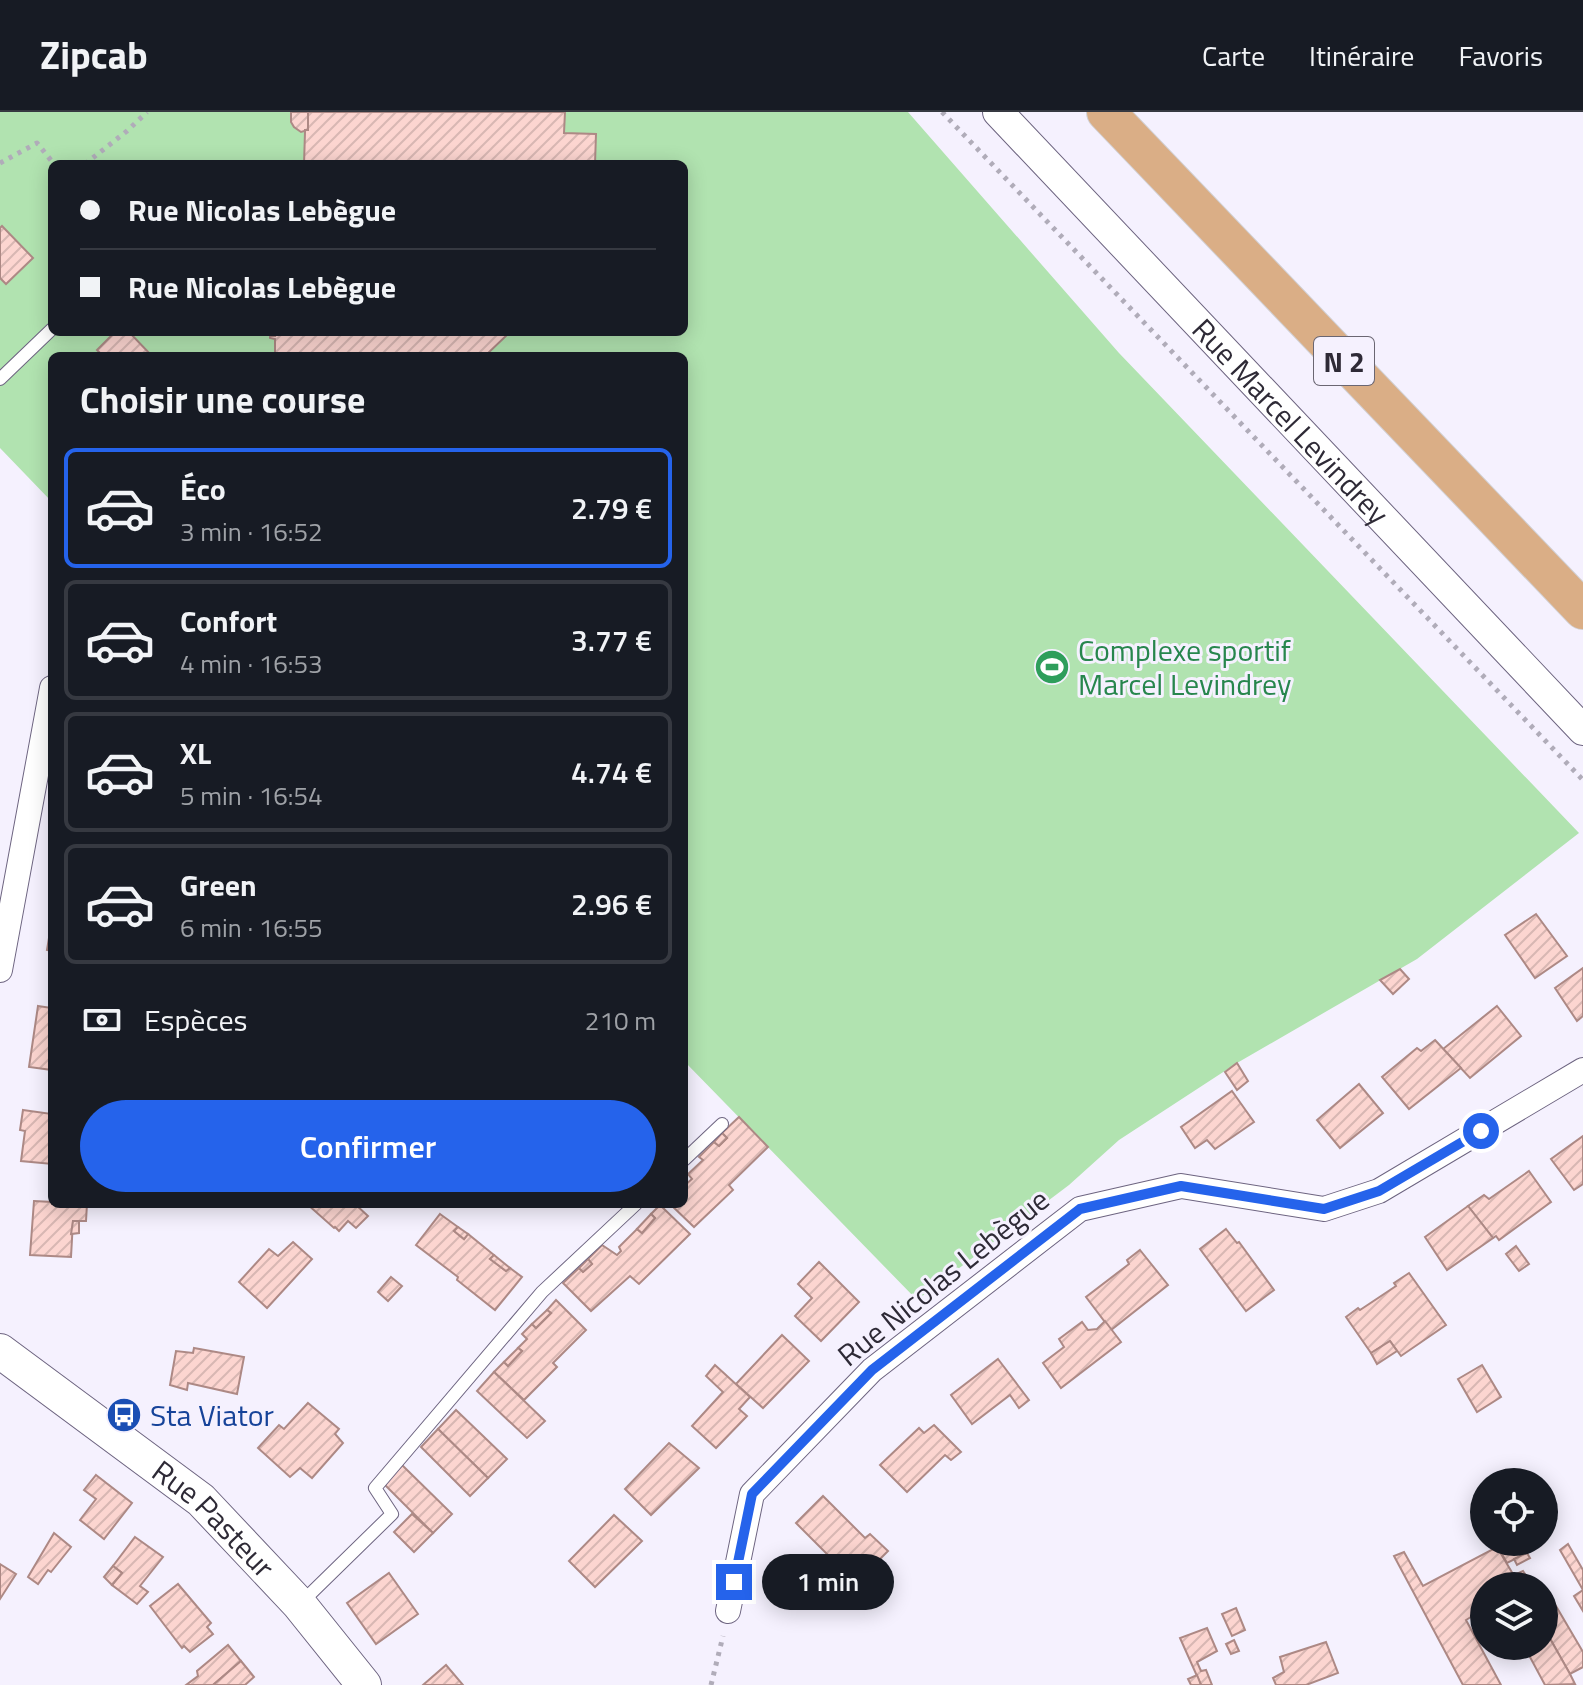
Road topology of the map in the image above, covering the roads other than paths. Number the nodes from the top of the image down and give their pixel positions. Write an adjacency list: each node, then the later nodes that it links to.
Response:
1 (998, 112): 7 (street, Rue Marcel Levindrey)
2 (1106, 112): 5 (main road, N 2)
3 (48, 333): 4 (lane)
4 (0, 379)
5 (1583, 610)
6 (48, 710): 8 (street)
7 (1583, 730)
8 (0, 970)
9 (1583, 1070): 15 (street, Rue Nicolas Lebègue)
10 (722, 1124): 11 (lane)
11 (688, 1156)
12 (632, 1208): 14 (lane)
13 (5, 1360): 14 (main road, Rue Pasteur)
14 (299, 1604): 16 (main road, Rue Pasteur)
15 (728, 1611)
16 (364, 1685)

